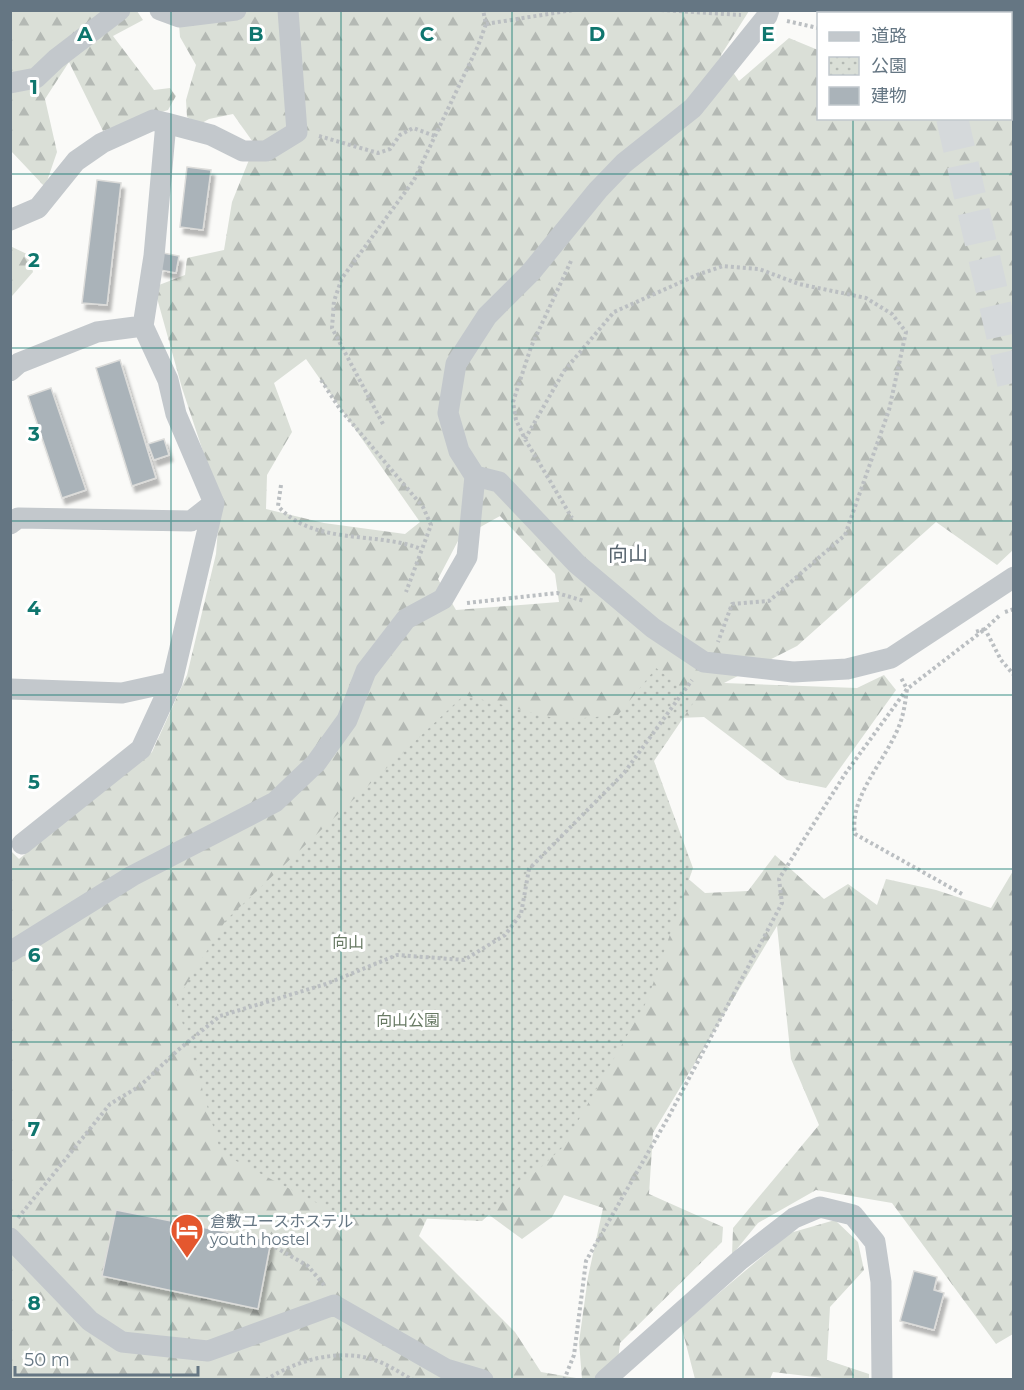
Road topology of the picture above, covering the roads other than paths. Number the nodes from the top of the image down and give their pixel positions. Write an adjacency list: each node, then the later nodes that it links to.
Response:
1 (120, 10): 6 (street)
2 (160, 10): 3 (street)
3 (236, 10)
4 (288, 10): 7 (street)
5 (769, 10): 11 (street)
6 (10, 83)
7 (166, 123): 8 (street); 9 (street)
8 (10, 220)
9 (143, 326): 10 (street); 12 (street)
10 (10, 371)
11 (475, 476): 14 (street); 18 (street)
12 (213, 503): 13 (street); 15 (street)
13 (10, 524)
14 (1014, 577)
15 (172, 682): 16 (street); 17 (street)
16 (10, 689)
17 (22, 844)
18 (10, 952)
19 (11, 1239): 20 (street)
20 (483, 1380)
21 (605, 1380): 22 (street)
22 (882, 1380)

